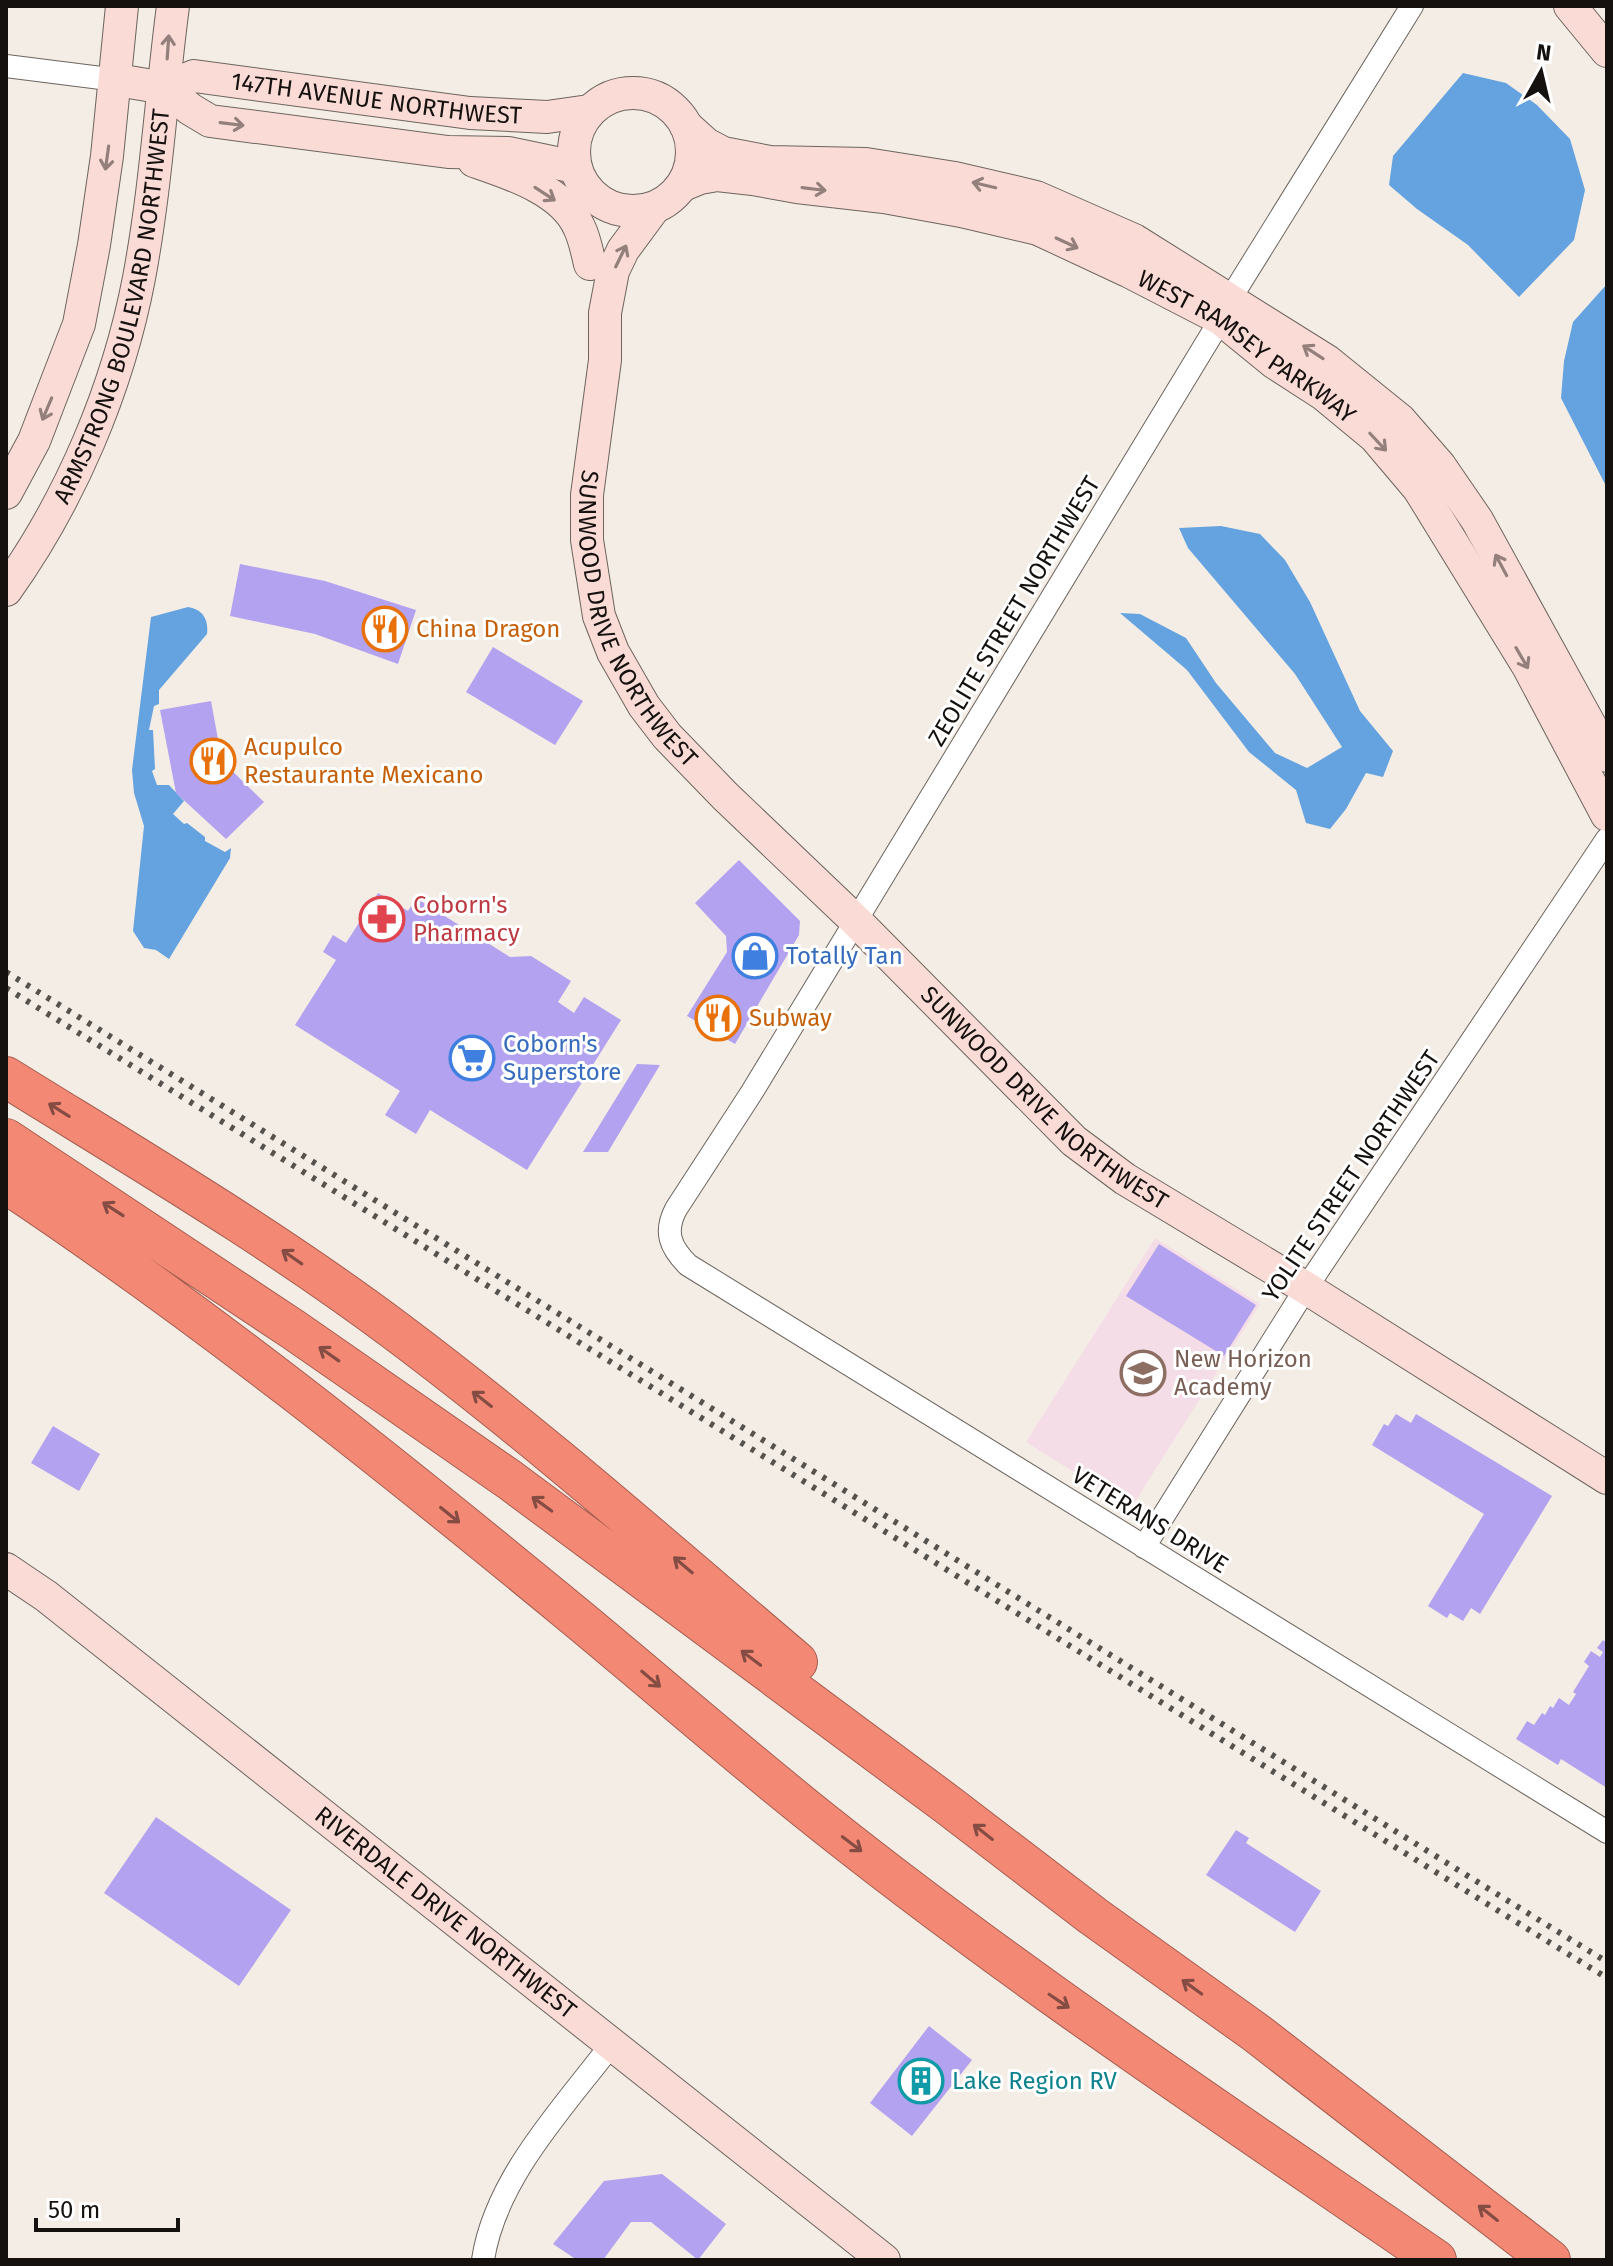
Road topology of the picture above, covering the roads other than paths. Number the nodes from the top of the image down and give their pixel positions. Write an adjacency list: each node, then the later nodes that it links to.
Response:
1 (122, 6): 7 (street, ARMSTRONG BOULEVARD NORTHWEST)
2 (173, 6): 8 (street, ARMSTRONG BOULEVARD NORTHWEST, one-way to 2)
3 (1412, 6): 18 (street, ZEOLITE STREET NORTHWEST)
4 (1570, 6): 5 (street)
5 (1607, 51)
6 (6, 66): 7 (street, 147TH AVENUE NORTHWEST)
7 (117, 80): 8 (street, 147TH AVENUE NORTHWEST); 20 (street, ARMSTRONG BOULEVARD NORTHWEST, one-way to 20)
8 (165, 88): 9 (street, 147TH AVENUE NORTHWEST); 11 (street, 147TH AVENUE NORTHWEST, one-way to 11); 21 (street, ARMSTRONG BOULEVARD NORTHWEST)
9 (589, 111): 10 (street); 14 (street)
10 (686, 126): 15 (street); 18 (street, WEST RAMSEY PARKWAY, one-way to 10)
11 (290, 131): 12 (street, 147TH AVENUE NORTHWEST); 13 (street)
12 (448, 152): 14 (street, 147TH AVENUE NORTHWEST); 17 (street, one-way to 17)
13 (414, 173)
14 (580, 177): 16 (street); 17 (street)
15 (683, 185): 16 (street); 18 (street, WEST RAMSEY PARKWAY, one-way to 18)
16 (654, 208): 19 (street, one-way to 16)
17 (590, 264): 19 (street)
18 (1226, 309): 22 (street, WEST RAMSEY PARKWAY, one-way to 18); 23 (street, WEST RAMSEY PARKWAY, one-way to 23); 25 (street, ZEOLITE STREET NORTHWEST)
19 (605, 313): 25 (street, SUNWOOD DRIVE NORTHWEST)
20 (6, 493)
21 (6, 590)
22 (1607, 756)
23 (1607, 815)
24 (1607, 839): 31 (street, YOLITE STREET NORTHWEST)
25 (856, 921): 30 (street, ZEOLITE STREET NORTHWEST); 31 (street, SUNWOOD DRIVE NORTHWEST)
26 (6, 1077): 36 (highway, one-way to 26)
27 (6, 1139): 36 (highway, one-way to 27)
28 (6, 1183): 32 (highway)
29 (6, 1204): 32 (highway)
30 (671, 1244): 34 (street, VETERANS DRIVE)
31 (1306, 1288): 33 (street, SUNWOOD DRIVE NORTHWEST); 34 (street, YOLITE STREET NORTHWEST)
32 (402, 1476): 41 (highway, one-way to 41)
33 (1607, 1478)
34 (1144, 1547): 37 (street, VETERANS DRIVE)
35 (6, 1569): 38 (street, RIVERDALE DRIVE NORTHWEST)
36 (948, 1805): 42 (highway, one-way to 36)
37 (1607, 1832)
38 (611, 2045): 39 (street); 40 (street, RIVERDALE DRIVE NORTHWEST)
39 (483, 2260)
40 (884, 2260)
41 (1436, 2260)
42 (1550, 2260)

